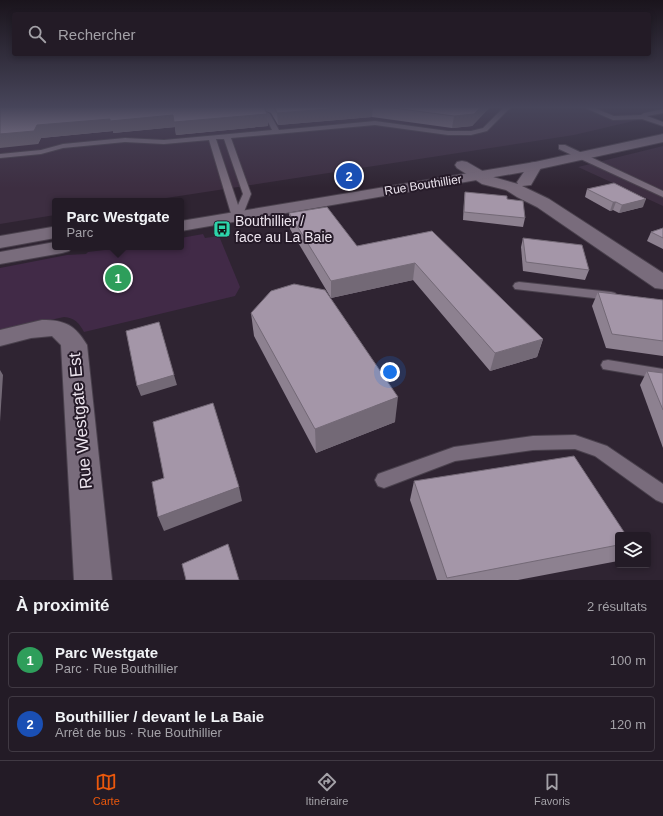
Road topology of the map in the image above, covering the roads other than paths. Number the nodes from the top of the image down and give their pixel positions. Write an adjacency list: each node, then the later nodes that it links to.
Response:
1 (246, 134): 3 (lane)
2 (621, 134): 6 (street, Rue Bouthillier)
3 (227, 136): 4 (lane); 15 (lane)
4 (212, 137): 7 (lane); 15 (lane)
5 (663, 138): 8 (street, Rue Bouthillier)
6 (562, 147): 8 (lane); 9 (street, Rue Bouthillier)
7 (0, 156)
8 (582, 156): 10 (street, Rue Bouthillier); 13 (lane)
9 (462, 165): 11 (street); 15 (street, Rue Bouthillier)
10 (530, 174): 11 (street, Rue Bouthillier); 12 (street); 14 (street)
11 (479, 176): 12 (street); 15 (street, Rue Bouthillier)
12 (507, 185): 14 (street)
13 (663, 194)
14 (543, 203): 22 (street)
15 (238, 207): 16 (street, Rue Bouthillier); 17 (street, Rue Bouthillier)
16 (184, 212)
17 (184, 225)
18 (52, 233): 19 (street)
19 (0, 242)
20 (52, 249): 21 (street)
21 (0, 258)
22 (663, 283)
23 (519, 286): 24 (lane)
24 (625, 298)
25 (0, 338): 30 (street, Rue Westgate Est)
26 (608, 365): 27 (lane)
27 (663, 374)
28 (384, 480): 29 (lane)
29 (663, 494)
30 (93, 580)

